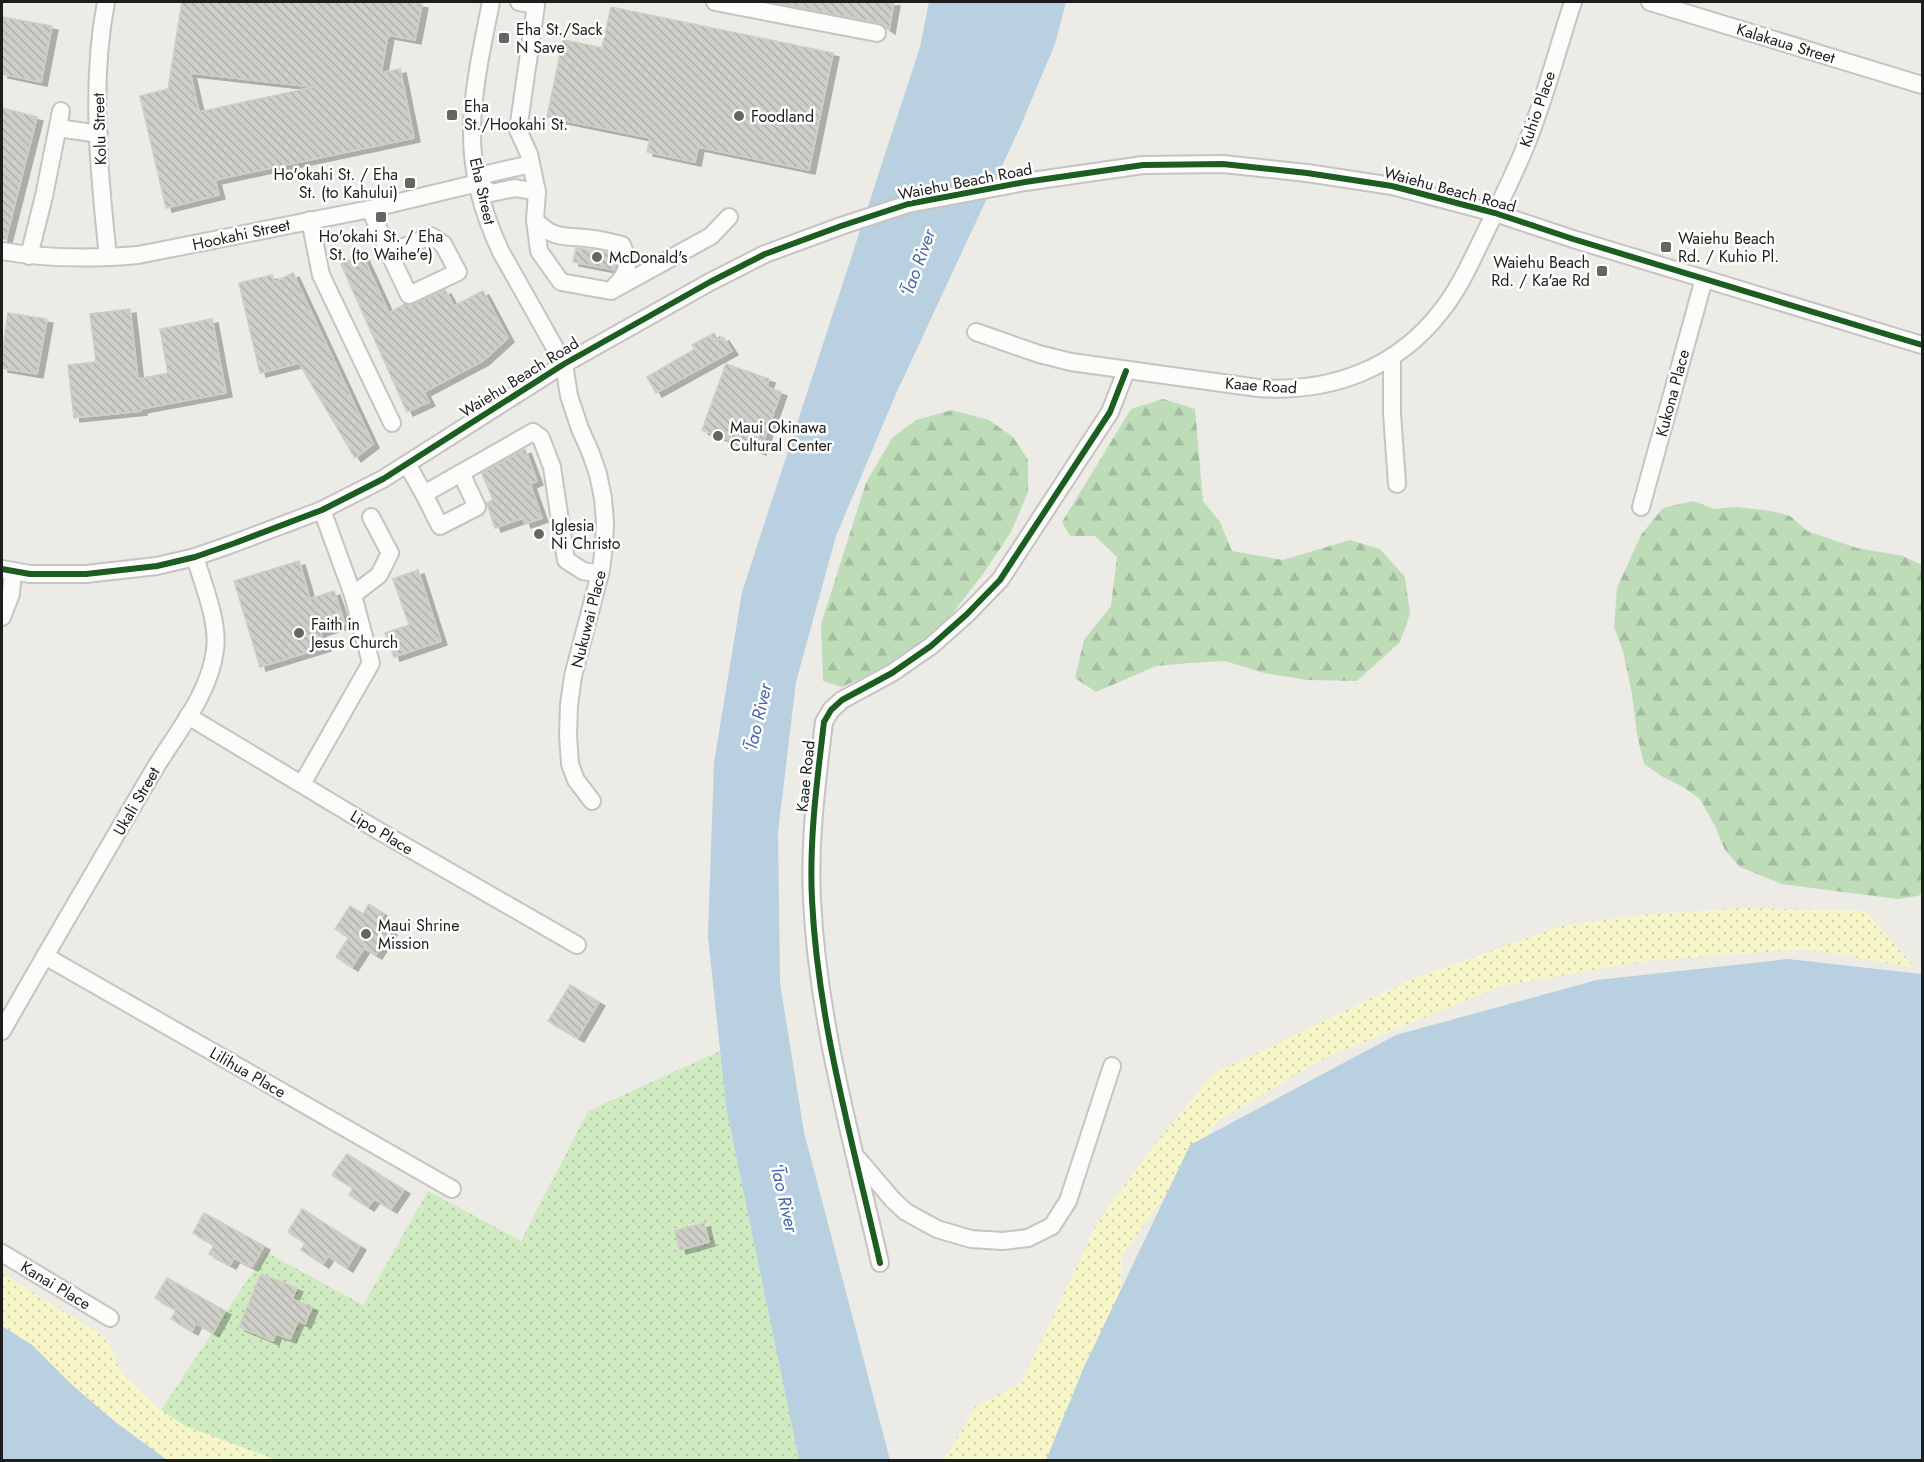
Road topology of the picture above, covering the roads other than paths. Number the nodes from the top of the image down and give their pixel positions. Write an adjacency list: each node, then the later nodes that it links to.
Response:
1 (106, 2): 11 (street, Kolu Street)
2 (491, 2): 13 (street, Eha Street)
3 (519, 2): 12 (street)
4 (716, 2): 7 (street)
5 (1573, 2): 16 (street, Kuhio Place)
6 (1650, 2): 8 (street, Kalakaua Street)
7 (877, 33)
8 (1923, 85)
9 (61, 111): 10 (street)
10 (58, 128): 11 (street); 22 (street)
11 (99, 134): 23 (street, Kolu Street)
12 (531, 164): 13 (street, Hookahi Street); 14 (street)
13 (478, 183): 14 (street); 15 (street, Hookahi Street); 29 (street, Eha Street)
14 (537, 192): 19 (street)
15 (370, 209): 18 (street, Hookahi Street); 21 (street)
16 (1495, 213): 24 (street, Waiehu Beach Road); 28 (street, Kaae Road); 29 (street, Waiehu Beach Road)
17 (729, 217): 25 (street)
18 (310, 220): 23 (street, Hookahi Street); 31 (street)
19 (535, 220): 25 (street); 25 (street)
20 (2, 251): 22 (street, Hookahi Street)
21 (389, 252)
22 (29, 256): 23 (street, Hookahi Street)
23 (108, 257)
24 (1704, 279): 27 (street, Waiehu Beach Road); 36 (street, Kukona Place)
25 (611, 291)
26 (976, 332): 30 (street, Kaae Road)
27 (1923, 345)
28 (1392, 357): 30 (street, Kaae Road); 34 (street)
29 (564, 364): 32 (street, Waiehu Beach Road); 41 (street, Nukuwai Place)
30 (1126, 371): 51 (street, Kaae Road)
31 (392, 423)
32 (407, 464): 35 (street); 37 (street, Waiehu Beach Road)
33 (461, 473): 35 (street); 35 (street); 41 (street)
34 (1397, 484)
35 (424, 494)
36 (1641, 507)
37 (322, 510): 39 (street, Waiehu Beach Road); 42 (street)
38 (371, 517): 42 (street)
39 (195, 557): 40 (street, Waiehu Beach Road); 44 (street, Ukali Street)
40 (7, 570): 43 (street)
41 (600, 574): 46 (street, Nukuwai Place)
42 (353, 595): 45 (street)
43 (2, 617)
44 (188, 716): 45 (street, Lipo Place); 48 (street, Ukali Street)
45 (302, 784): 47 (street, Lipo Place)
46 (592, 801)
47 (577, 945)
48 (45, 956): 49 (street, Ukali Street); 52 (street, Lilihua Place)
49 (2, 1031)
50 (1112, 1066): 51 (street, Kaae Road)
51 (855, 1156): 54 (street, Kaae Road)
52 (452, 1189)
53 (2, 1253): 55 (street, Kanai Place)
54 (880, 1263)
55 (110, 1318)

